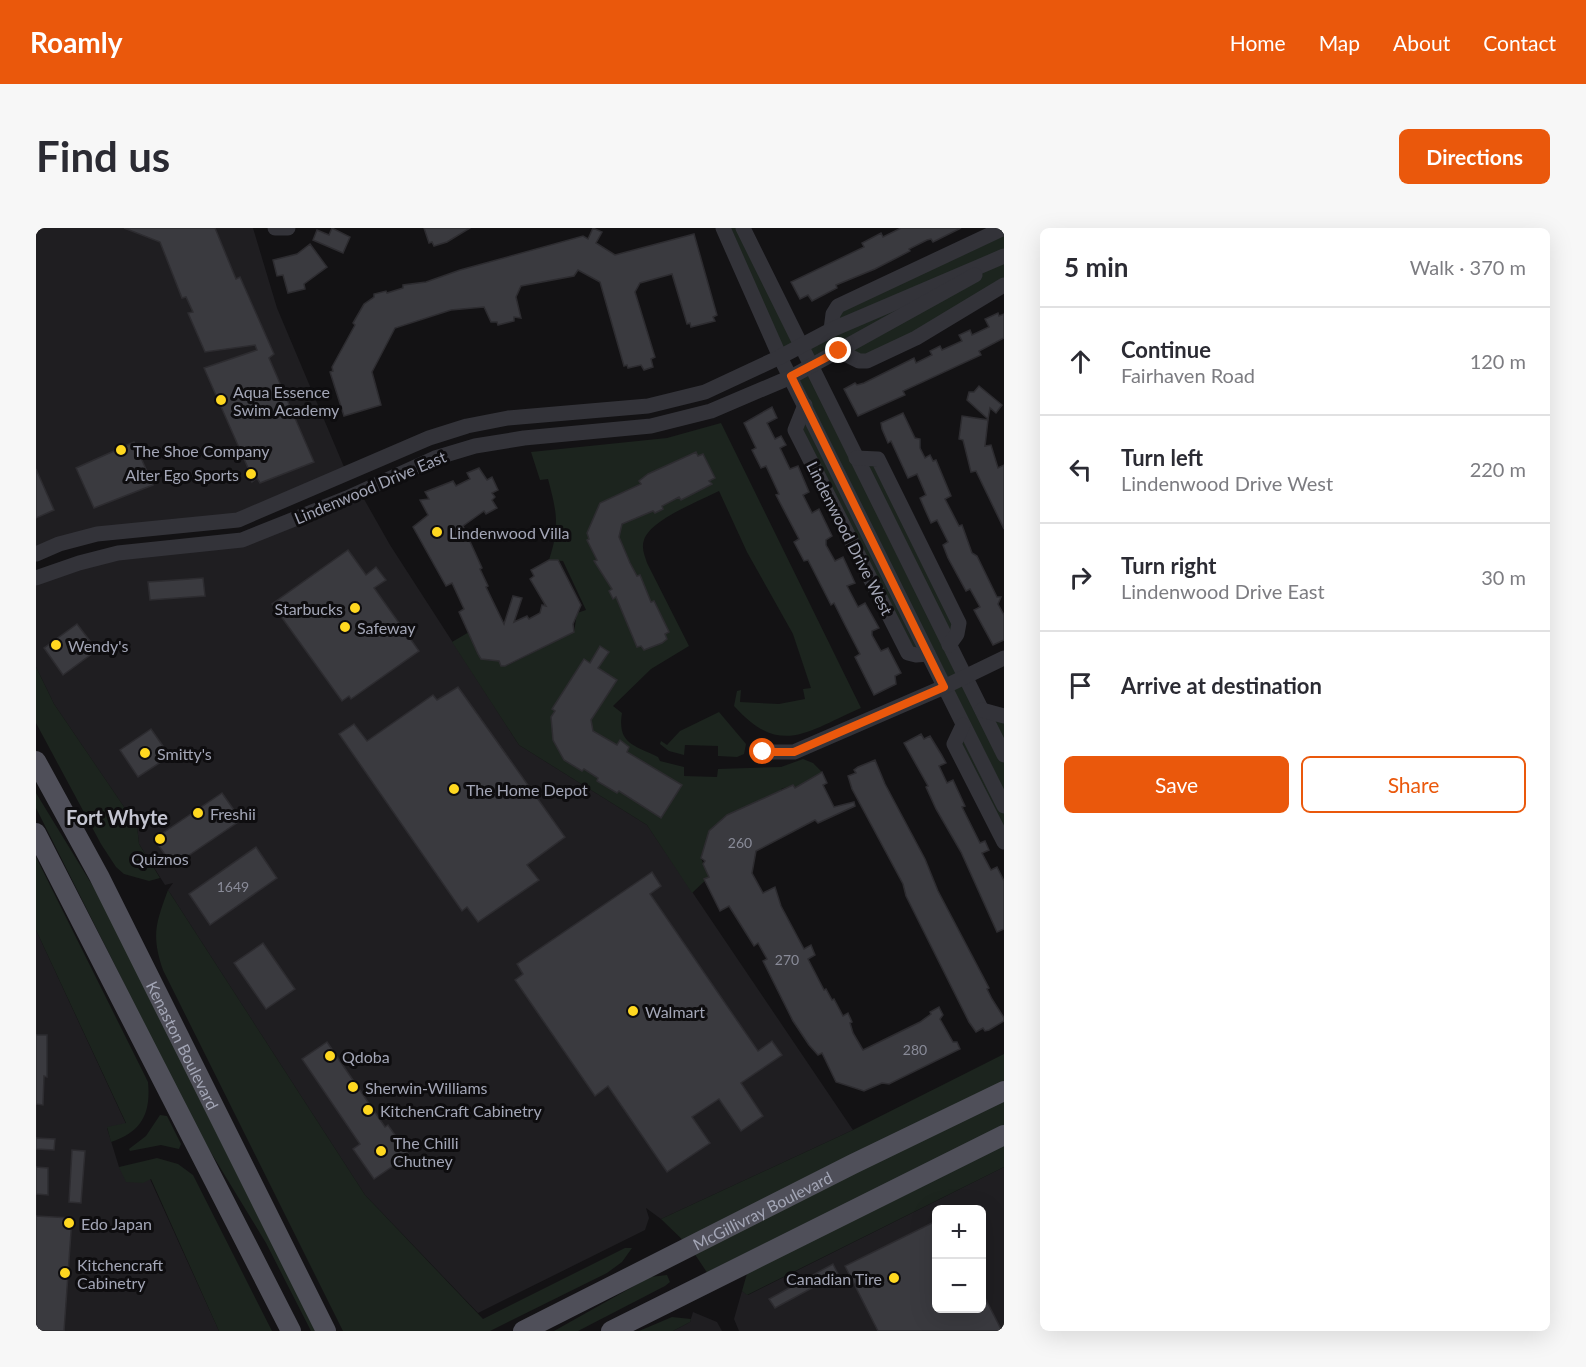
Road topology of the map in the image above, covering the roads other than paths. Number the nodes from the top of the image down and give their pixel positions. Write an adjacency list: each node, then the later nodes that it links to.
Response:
1 (275, 228): 2 (street)
2 (288, 228)
3 (723, 228): 11 (street, Lindenwood Drive West)
4 (743, 228): 9 (street)
5 (1004, 228): 8 (street)
6 (999, 259): 8 (street, Lindenwood Drive East); 10 (street, Lindenwood Drive East)
7 (1004, 285): 10 (street)
8 (831, 330): 9 (street, Lindenwood Drive East)
9 (802, 346): 11 (street, Lindenwood Drive East); 12 (street)
10 (839, 351): 12 (street, Lindenwood Drive East)
11 (780, 357): 13 (street, Lindenwood Drive West); 14 (street, Lindenwood Drive East)
12 (811, 365): 13 (street, Lindenwood Drive East); 17 (street)
13 (791, 376): 15 (street, Lindenwood Drive East); 18 (street, Lindenwood Drive West)
14 (36, 554)
15 (36, 578)
16 (1004, 658): 17 (street)
17 (965, 678): 18 (street); 19 (street)
18 (944, 687): 21 (street, Lindenwood Drive West); 22 (street)
19 (982, 710): 20 (street); 23 (street)
20 (1004, 716)
21 (963, 725): 25 (street, Lindenwood Drive West); 27 (street)
22 (763, 752)
23 (1004, 755)
24 (36, 761): 31 (main road, Kenaston Boulevard)
25 (1004, 806)
26 (36, 833): 30 (main road, Kenaston Boulevard)
27 (1004, 842)
28 (1004, 1091): 32 (main road, McGillivray Boulevard)
29 (1004, 1136): 33 (main road)
30 (291, 1331)
31 (326, 1331)
32 (523, 1331)
33 (611, 1331)

